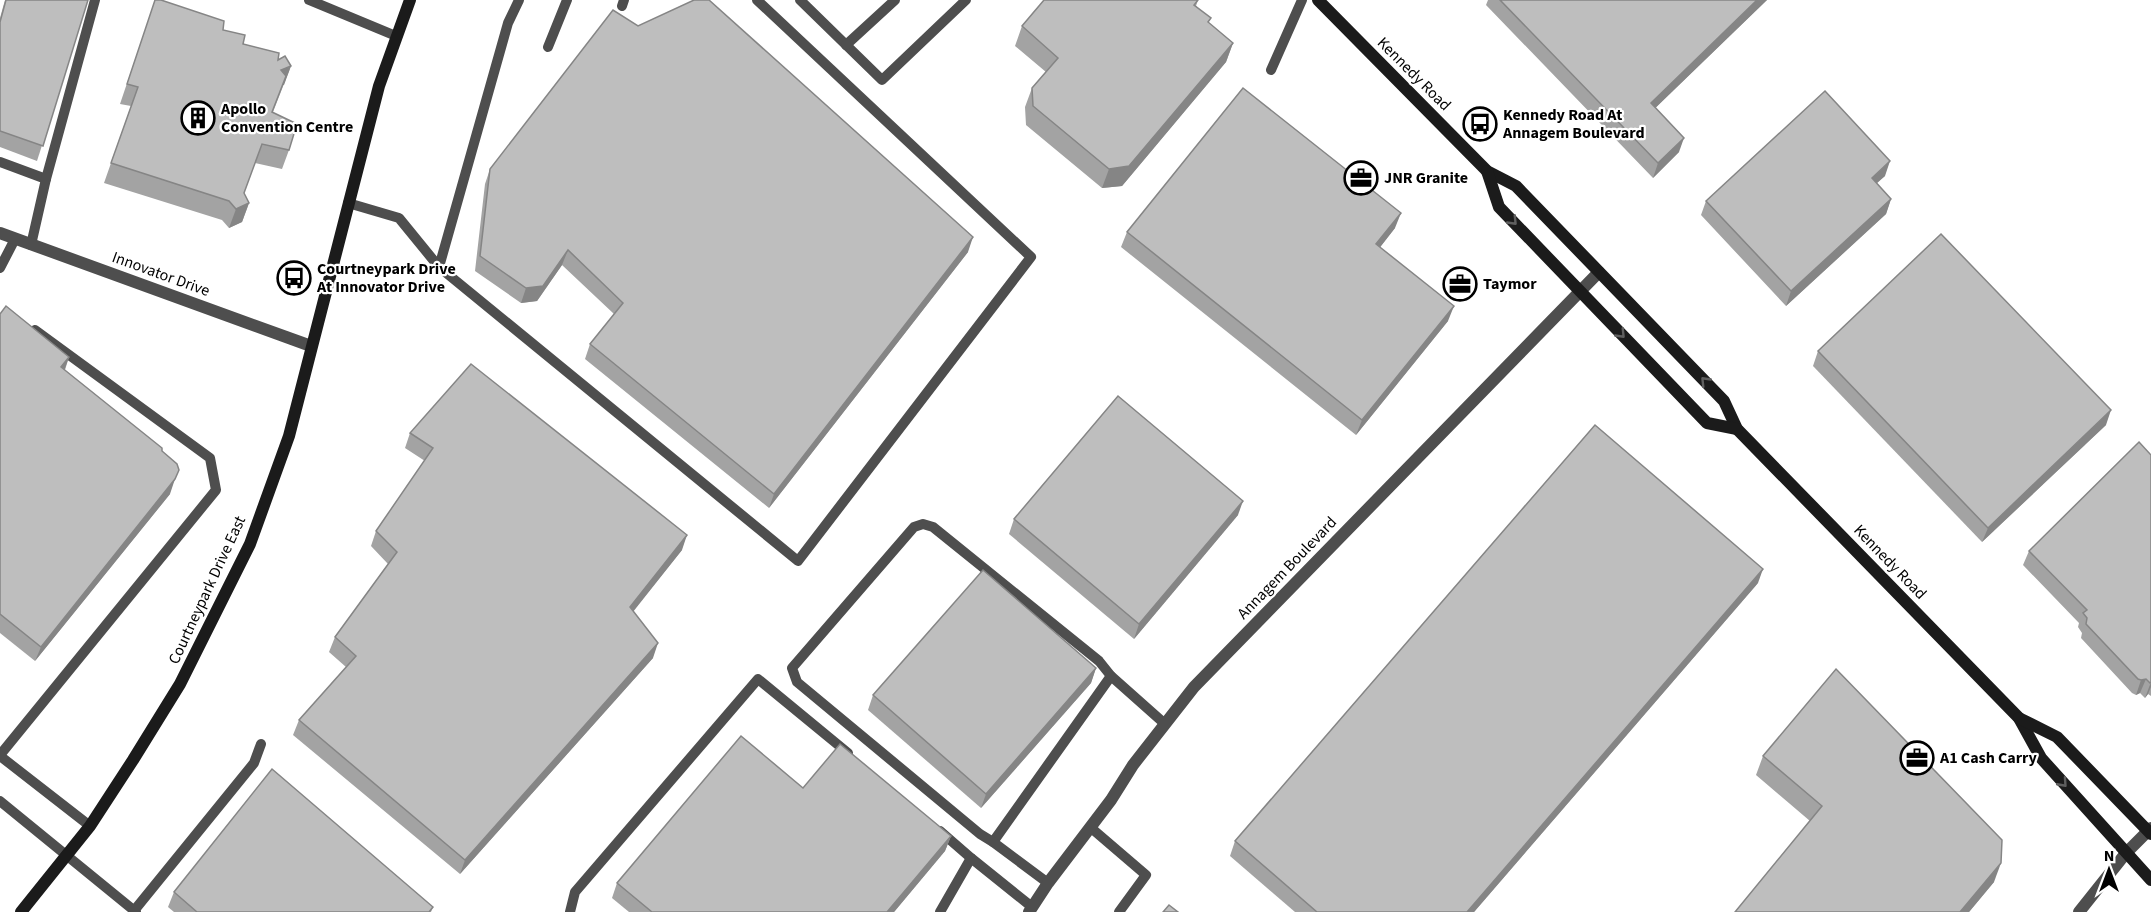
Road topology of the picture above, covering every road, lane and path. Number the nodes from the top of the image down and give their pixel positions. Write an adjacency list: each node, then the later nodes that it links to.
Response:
1 (95, 0): 18 (lane)
2 (309, 0): 12 (lane)
3 (410, 0): 12 (main road, Courtneypark Drive East)
4 (519, 0): 23 (lane)
5 (567, 0): 14 (lane)
6 (757, 0): 23 (lane)
7 (800, 0): 13 (lane)
8 (895, 0): 13 (lane)
9 (966, 0): 13 (lane)
10 (1302, 0): 15 (lane)
11 (1318, 0): 17 (main road, Kennedy Road)
12 (396, 36): 19 (main road, Courtneypark Drive East)
13 (846, 45)
14 (548, 47)
15 (1271, 70)
16 (0, 162): 18 (lane)
17 (1487, 171): 25 (main road, Kennedy Road); 26 (main road, Kennedy Road, one-way to 26)
18 (46, 179): 22 (lane)
19 (348, 203): 23 (lane); 28 (main road, Courtneypark Drive East)
20 (0, 233): 21 (street, Innovator Drive)
21 (15, 239): 22 (street, Innovator Drive); 24 (lane)
22 (31, 245): 28 (street, Innovator Drive)
23 (439, 267)
24 (0, 268)
25 (1599, 272): 26 (street, Annagem Boulevard); 29 (main road, Kennedy Road, one-way to 25)
26 (1580, 291): 29 (main road, Kennedy Road, one-way to 29); 32 (street, Annagem Boulevard)
27 (27, 324): 34 (lane)
28 (311, 346): 38 (main road, Courtneypark Drive East)
29 (1737, 429): 31 (main road, Kennedy Road)
30 (1112, 676): 32 (lane); 41 (lane); 41 (lane)
31 (2019, 718): 40 (main road, Kennedy Road); 42 (main road, Kennedy Road, one-way to 42)
32 (1165, 724): 39 (street, Annagem Boulevard)
33 (261, 744): 48 (lane)
34 (0, 755): 38 (lane)
35 (858, 760): 50 (lane)
36 (0, 801): 43 (lane)
37 (928, 820): 44 (lane)
38 (90, 826): 43 (main road, Courtneypark Drive East)
39 (1090, 827): 46 (street, Annagem Boulevard); 52 (lane)
40 (2150, 831): 42 (street)
41 (993, 842): 46 (lane)
42 (2126, 853): 45 (main road, Kennedy Road); 53 (street)
43 (67, 856): 48 (lane); 49 (main road, Courtneypark Drive East)
44 (971, 858): 47 (lane); 51 (lane)
45 (2151, 880)
46 (1048, 883): 47 (street, Annagem Boulevard)
47 (1030, 910)
48 (134, 911)
49 (21, 912)
50 (570, 912)
51 (940, 912)
52 (1119, 912)
53 (2079, 912)

